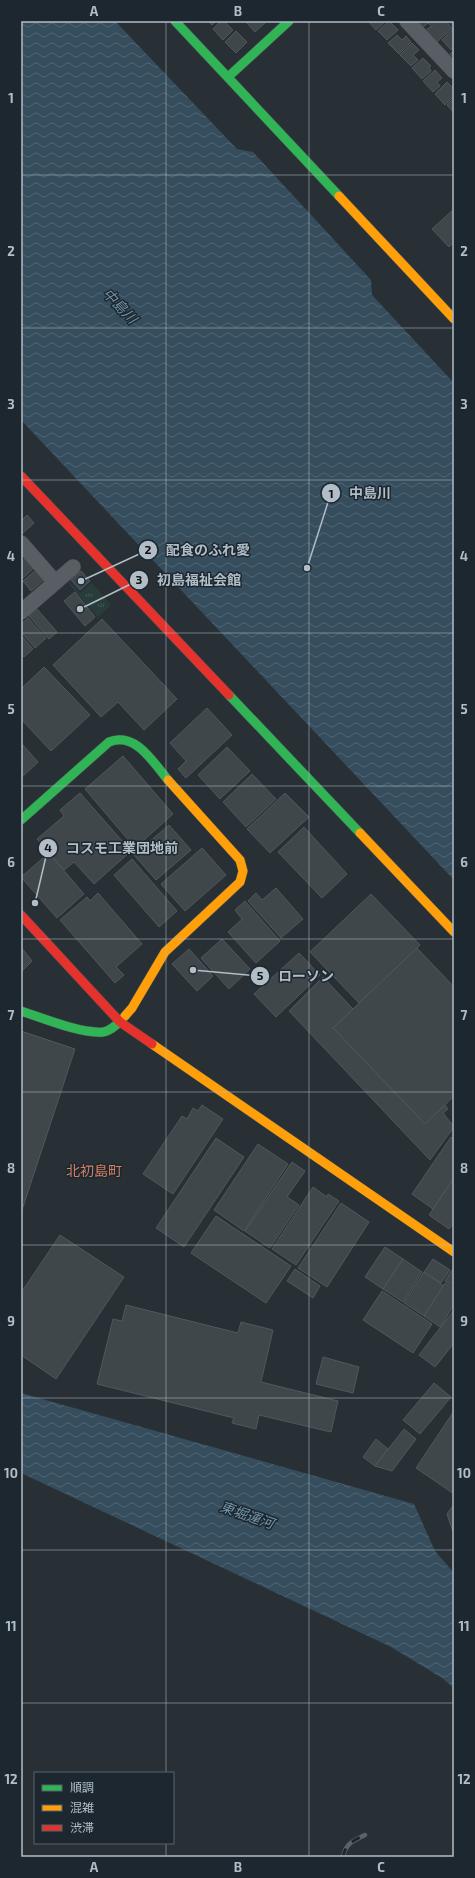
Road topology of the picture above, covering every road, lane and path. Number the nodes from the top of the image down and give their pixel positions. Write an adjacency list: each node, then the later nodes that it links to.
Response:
1 (174, 21): 5 (street)
2 (289, 21): 5 (street)
3 (407, 21): 4 (street)
4 (454, 71)
5 (228, 77): 6 (street)
6 (454, 319)
7 (21, 476): 14 (street)
8 (21, 543): 10 (street)
9 (73, 567): 10 (street)
10 (55, 582): 11 (street)
11 (21, 612)
12 (21, 820): 16 (street)
13 (21, 914): 16 (street)
14 (454, 932)
15 (21, 1011): 16 (street)
16 (120, 1022): 17 (street)
17 (454, 1252)

